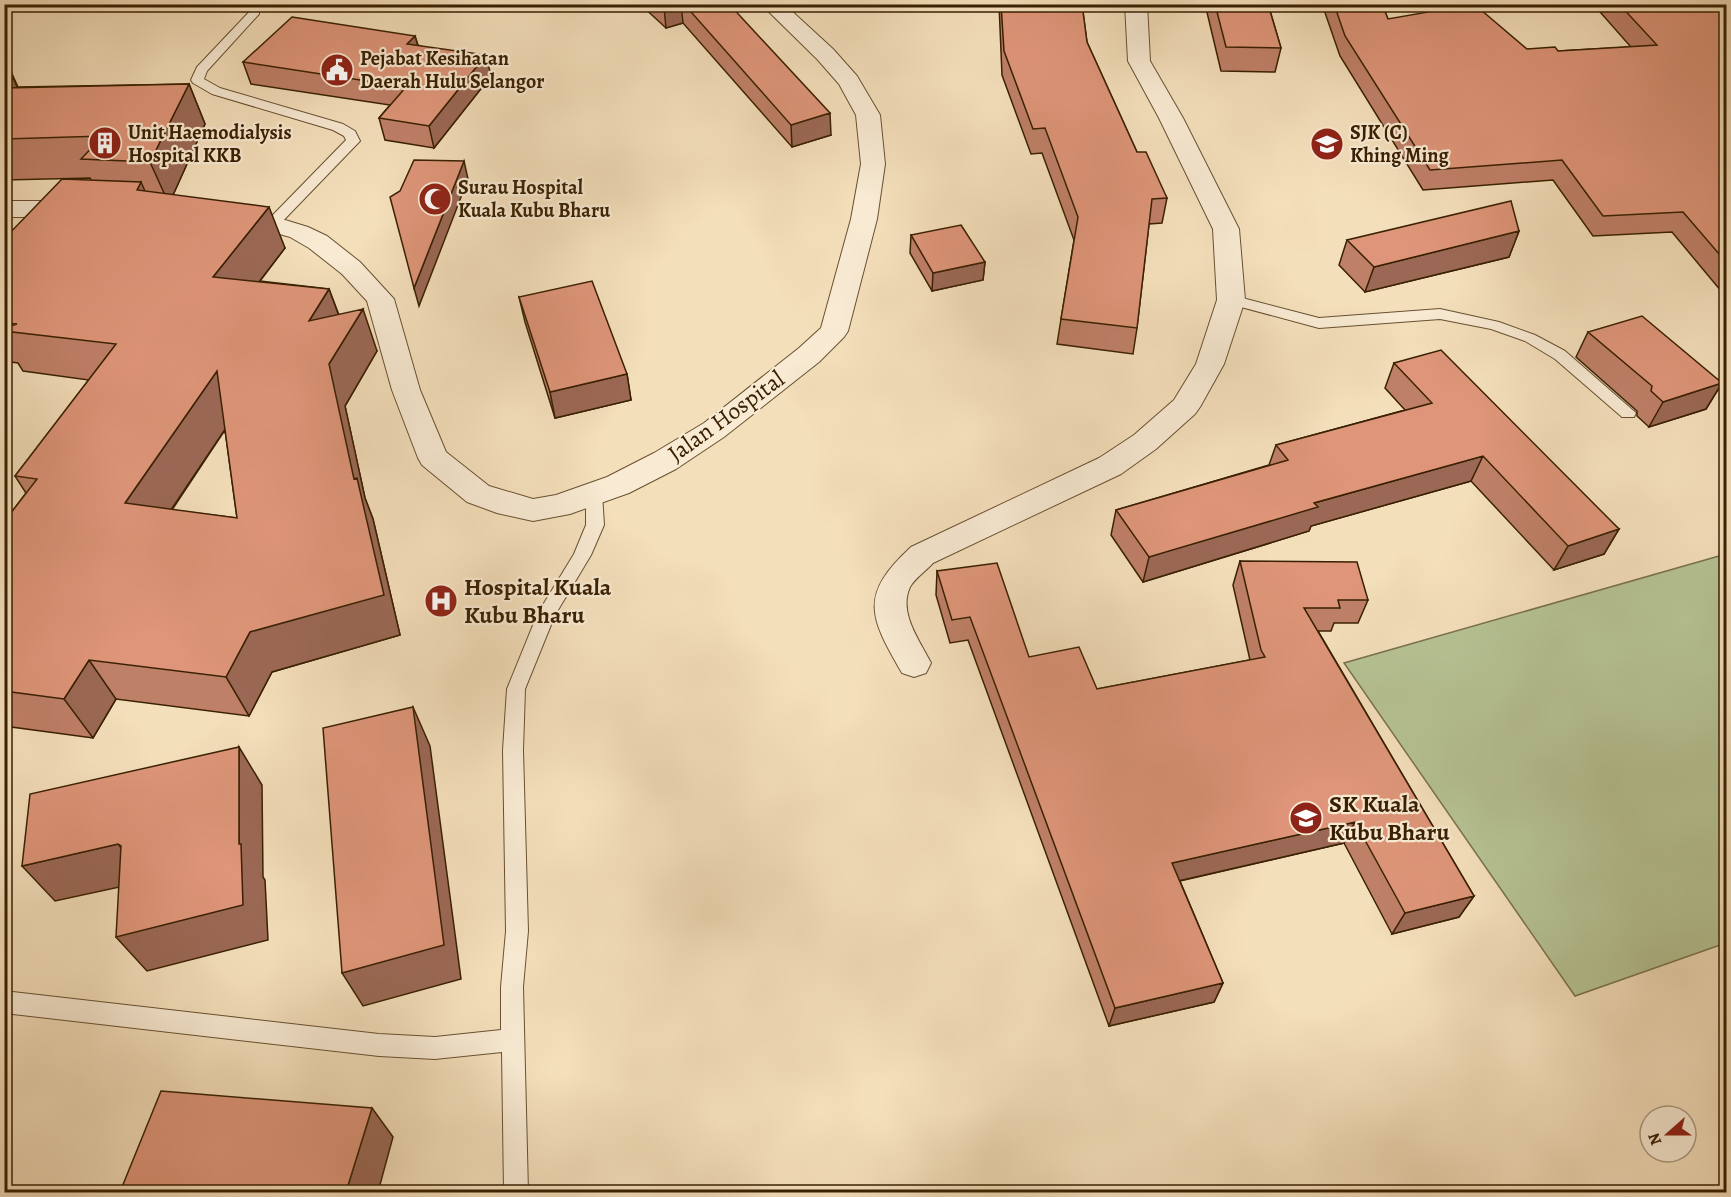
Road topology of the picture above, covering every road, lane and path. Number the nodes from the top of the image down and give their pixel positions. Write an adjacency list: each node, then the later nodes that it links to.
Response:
1 (771, 4): 10 (street, Jalan Hospital)
2 (1136, 4): 8 (street)
3 (255, 12): 7 (lane)
4 (4, 209): 5 (street)
5 (103, 210)
6 (213, 217): 7 (street, Jalan Hospital)
7 (272, 224): 10 (street, Jalan Hospital)
8 (1231, 300): 9 (lane); 11 (street)
9 (1628, 412)
10 (594, 494): 13 (lane)
11 (914, 663)
12 (4, 1002): 13 (lane)
13 (513, 1040): 14 (lane)
14 (516, 1192)

